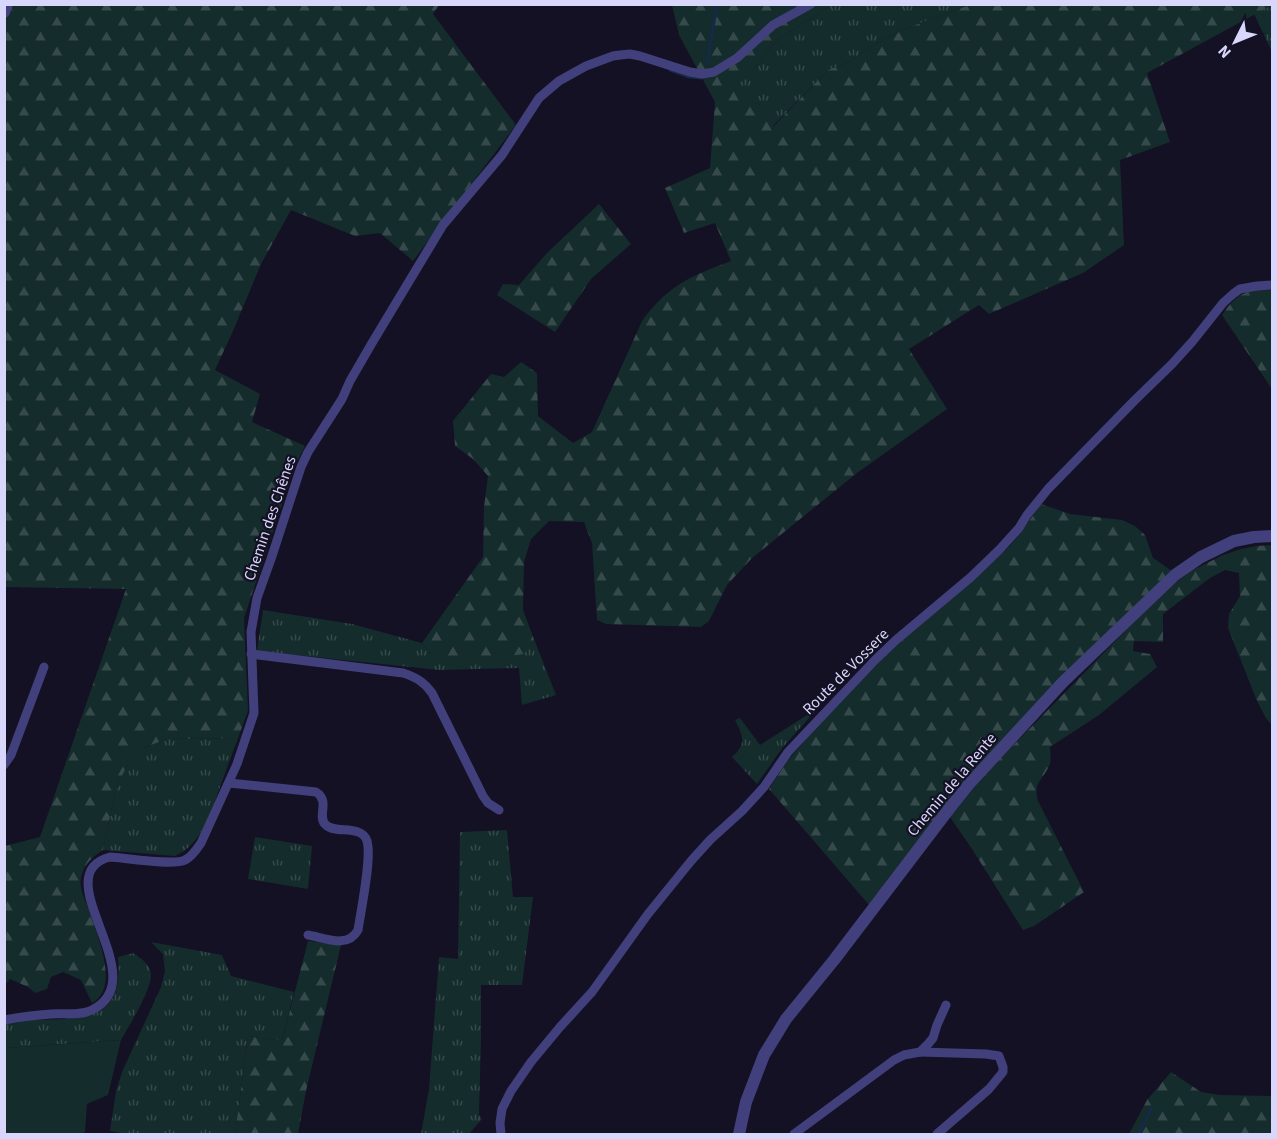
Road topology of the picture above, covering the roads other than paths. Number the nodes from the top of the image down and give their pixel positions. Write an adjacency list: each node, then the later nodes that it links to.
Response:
1 (7, 4): 3 (street)
2 (811, 4): 6 (street, Chemin des Chênes)
3 (4, 12)
4 (1272, 285): 15 (street, Route de Vossere)
5 (1272, 536): 16 (street, Chemin de la Rente)
6 (251, 654): 9 (street, Chemin des Chênes); 10 (street)
7 (44, 667): 8 (street)
8 (4, 765)
9 (229, 783): 11 (street); 13 (street, Chemin des Chênes)
10 (499, 810)
11 (308, 935)
12 (946, 1005): 14 (street)
13 (4, 1020)
14 (920, 1052): 17 (street); 18 (street)
15 (501, 1134)
16 (739, 1134)
17 (794, 1134)
18 (937, 1134)

